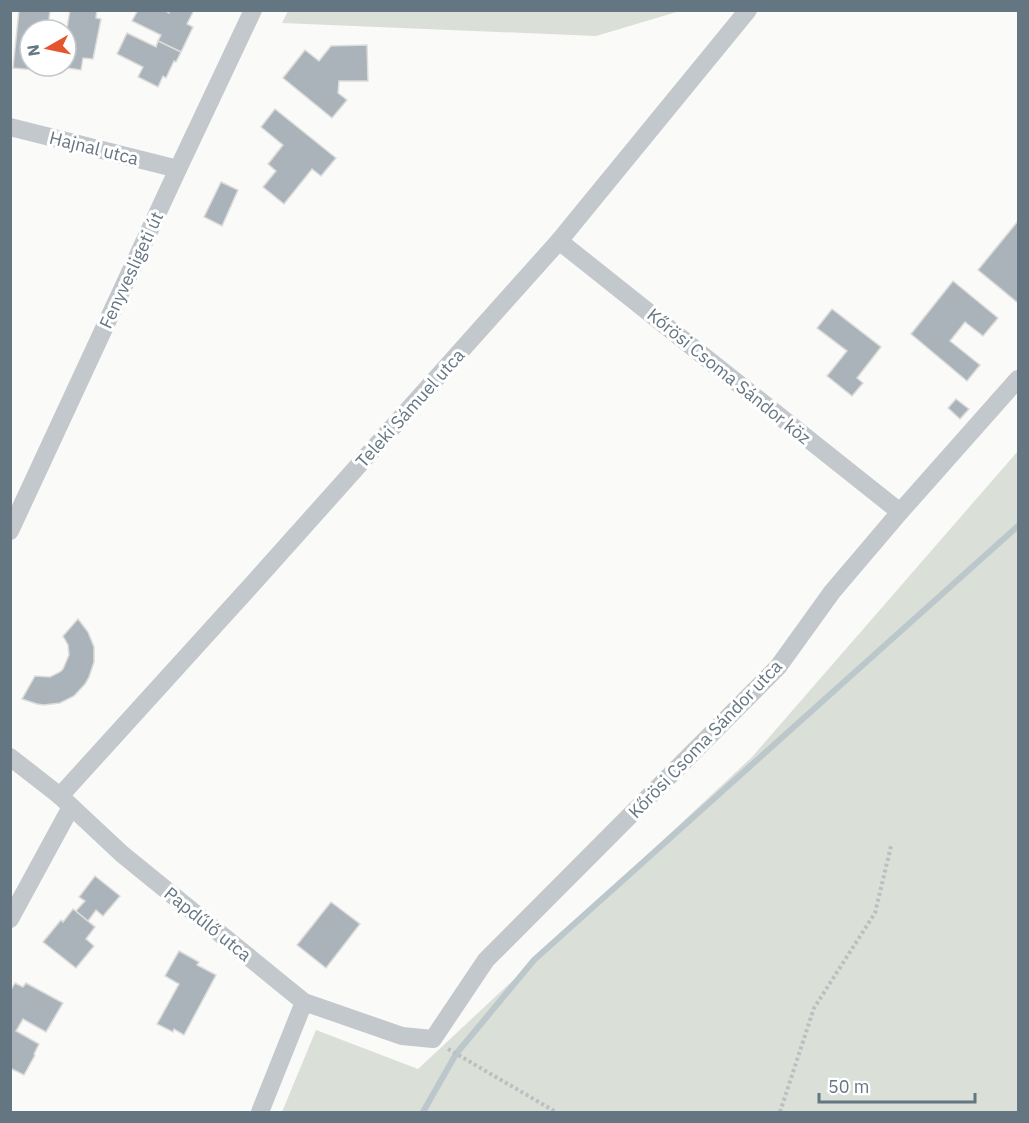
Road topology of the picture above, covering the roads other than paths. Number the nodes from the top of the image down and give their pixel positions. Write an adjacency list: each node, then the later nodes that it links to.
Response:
1 (253, 10): 4 (street, Fenyvesligeti út)
2 (748, 10): 5 (street, Teleki Sámuel utca)
3 (10, 127): 4 (street, Hajnal utca)
4 (178, 169): 7 (street, Fenyvesligeti út)
5 (559, 241): 8 (street, Kőrösi Csoma Sándor köz); 11 (street, Teleki Sámuel utca)
6 (1018, 379): 8 (street, Kőrösi Csoma Sándor utca)
7 (17, 505): 9 (street, Fenyvesligeti út)
8 (900, 512): 14 (street, Kőrösi Csoma Sándor utca)
9 (10, 531)
10 (10, 758): 11 (street, Papdűlő utca)
11 (66, 801): 12 (street, Teleki Sámuel utca); 13 (street, Papdűlő utca)
12 (10, 919)
13 (304, 1002): 14 (street, Papdűlő utca); 15 (street)
14 (433, 1039)
15 (260, 1113)

